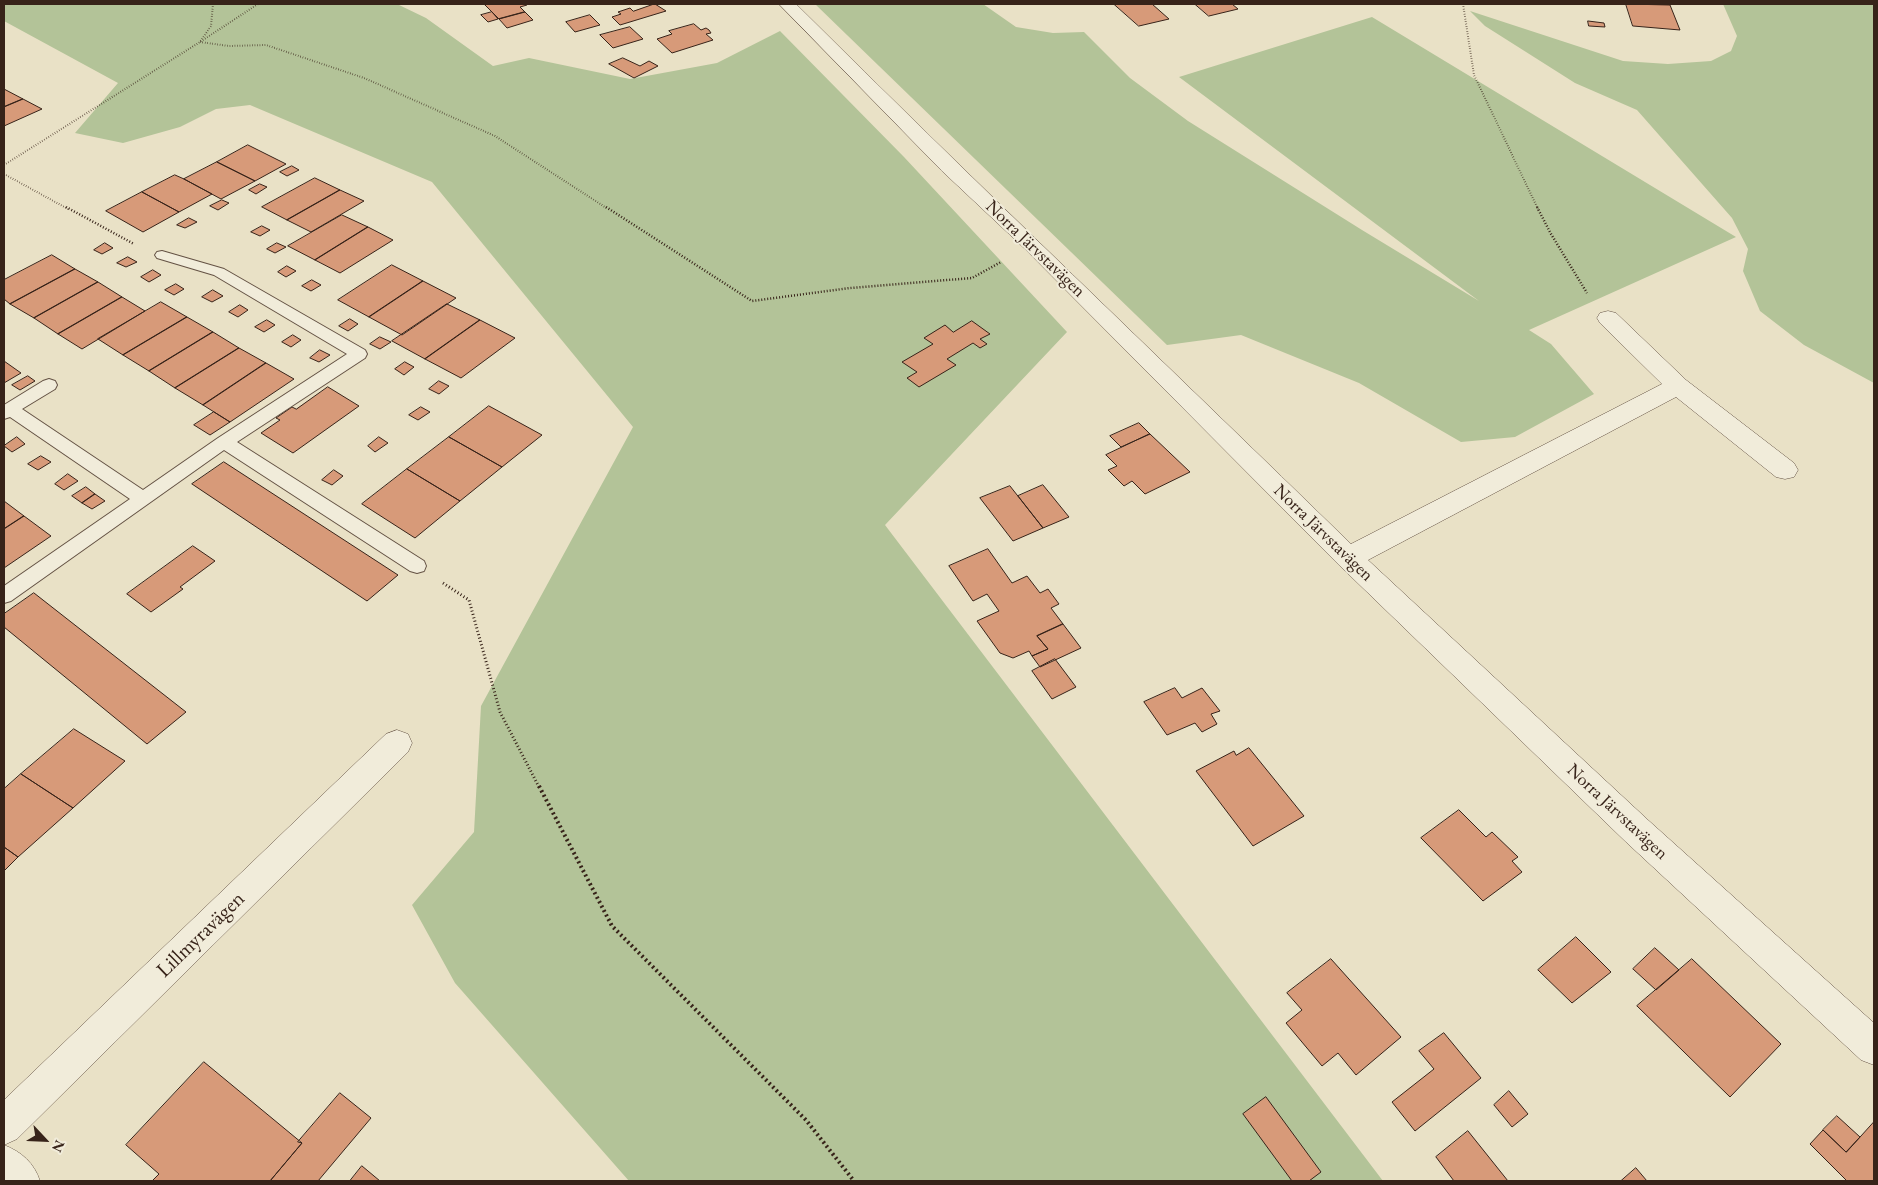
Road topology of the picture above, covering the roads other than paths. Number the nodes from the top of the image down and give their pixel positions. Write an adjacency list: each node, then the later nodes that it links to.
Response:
1 (787, 4): 10 (street, Norra Järvstavägen)
2 (162, 255): 7 (lane)
3 (1608, 318): 5 (street)
4 (49, 385): 6 (lane)
5 (1678, 386): 8 (street); 10 (street)
6 (7, 411): 9 (lane)
7 (224, 442): 9 (lane); 11 (lane)
8 (1785, 470)
9 (144, 499): 12 (lane)
10 (1348, 558): 14 (street, Norra Järvstavägen)
11 (417, 566)
12 (4, 596)
13 (397, 743): 15 (street, Lillmyravägen)
14 (1874, 1047)
15 (4, 1126)
16 (4, 1164): 17 (street)
17 (21, 1181)

